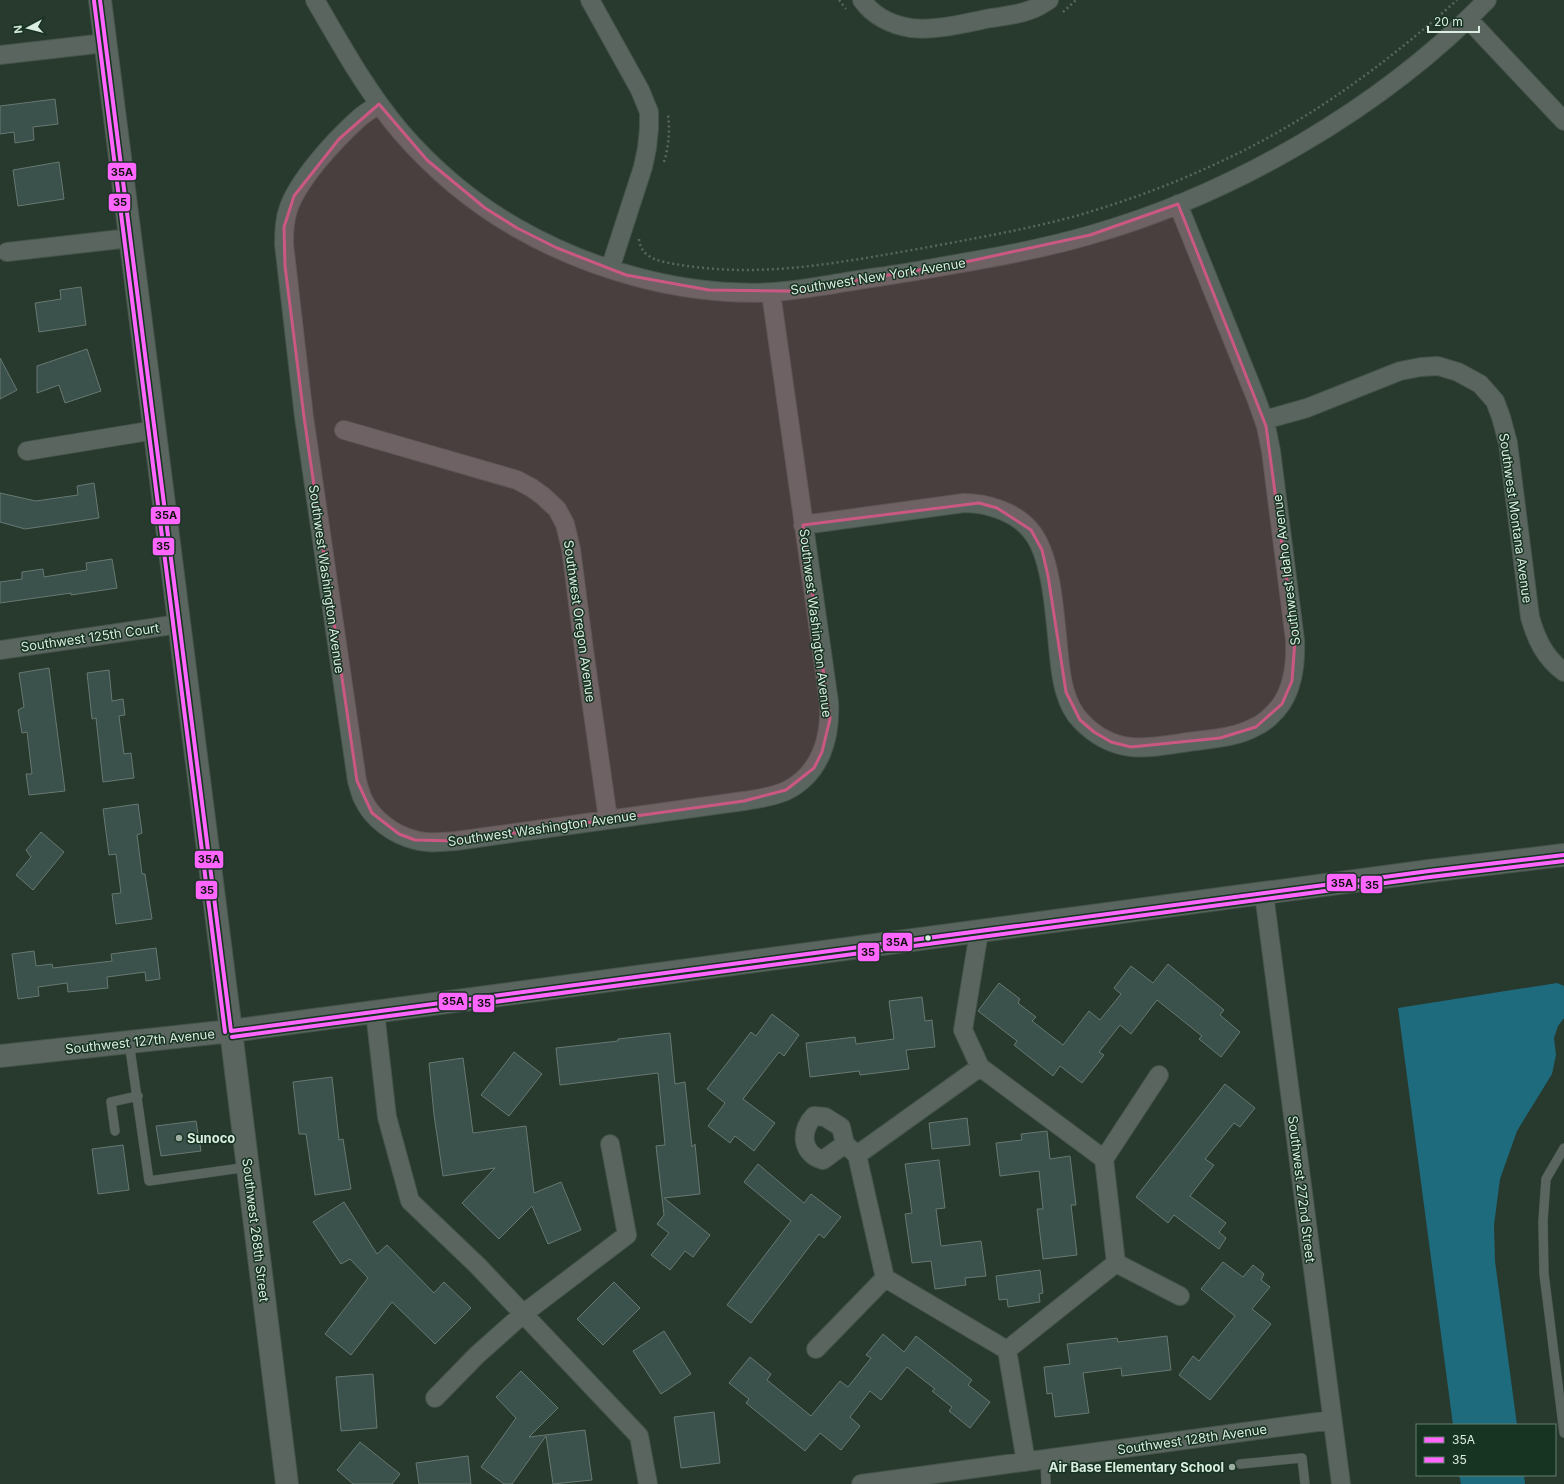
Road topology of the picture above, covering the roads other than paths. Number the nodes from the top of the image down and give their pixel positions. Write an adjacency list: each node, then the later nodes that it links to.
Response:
1 (100, 0): 8 (main road, Southwest 268th Street)
2 (315, 0): 10 (street, Southwest New York Avenue)
3 (590, 0): 15 (street)
4 (862, 0): 5 (street)
5 (1049, 0)
6 (1487, 0): 7 (street, Southwest New York Avenue)
7 (1468, 19): 11 (street); 12 (street, Southwest New York Avenue)
8 (105, 43): 9 (street); 13 (main road, Southwest 268th Street)
9 (0, 55)
10 (379, 104): 15 (street, Southwest New York Avenue); 25 (street, Southwest Washington Avenue)
11 (1564, 121)
12 (1178, 204): 16 (street, Southwest New York Avenue); 17 (street, Southwest Idaho Avenue)
13 (130, 238): 14 (street); 18 (main road, Southwest 268th Street)
14 (7, 252)
15 (610, 269): 16 (street, Southwest New York Avenue)
16 (771, 293): 21 (street, Southwest Washington Avenue)
17 (1264, 420): 21 (street, Southwest Idaho Avenue); 24 (street, Southwest Montana Avenue)
18 (155, 430): 20 (street); 22 (main road, Southwest 268th Street)
19 (344, 430): 25 (street, Southwest Oregon Avenue)
20 (26, 451)
21 (803, 525): 25 (street, Southwest Washington Avenue)
22 (179, 624): 23 (street, Southwest 125th Court); 30 (main road, Southwest 268th Street)
23 (0, 650)
24 (1559, 668)
25 (608, 819)
26 (1564, 855): 27 (main road, Southwest 127th Avenue)
27 (1264, 894): 28 (main road, Southwest 127th Avenue); 48 (street, Southwest 272nd Street)
28 (979, 932): 29 (main road, Southwest 127th Avenue); 33 (street)
29 (375, 1012): 30 (main road, Southwest 127th Avenue); 44 (street)
30 (231, 1031): 31 (main road, Southwest 127th Avenue); 40 (main road, Southwest 268th Street)
31 (129, 1042): 32 (main road, Southwest 127th Avenue); 35 (lane)
32 (0, 1056)
33 (980, 1067): 39 (street); 42 (street)
34 (1159, 1075): 39 (street)
35 (138, 1096): 36 (lane); 40 (lane)
36 (115, 1131)
37 (610, 1144): 44 (street)
38 (1564, 1148): 49 (lane)
39 (1104, 1159): 41 (street)
40 (248, 1167): 54 (main road, Southwest 268th Street)
41 (1116, 1264): 43 (street); 46 (street)
42 (885, 1278): 45 (street); 46 (street)
43 (1180, 1296)
44 (523, 1314): 47 (street); 55 (street)
45 (816, 1349)
46 (1007, 1350): 51 (street)
47 (435, 1398)
48 (1332, 1420): 50 (street, Southwest 128th Avenue); 59 (street, Southwest 272nd Street)
49 (1564, 1433)
50 (1045, 1460): 51 (street, Southwest 128th Avenue); 57 (lane)
51 (1026, 1462): 53 (street, Southwest 128th Avenue)
52 (1240, 1464): 58 (lane)
53 (942, 1479): 56 (street, Southwest 128th Avenue)
54 (287, 1484)
55 (648, 1484)
56 (861, 1484)
57 (1046, 1484)
58 (1305, 1484)
59 (1341, 1484)

